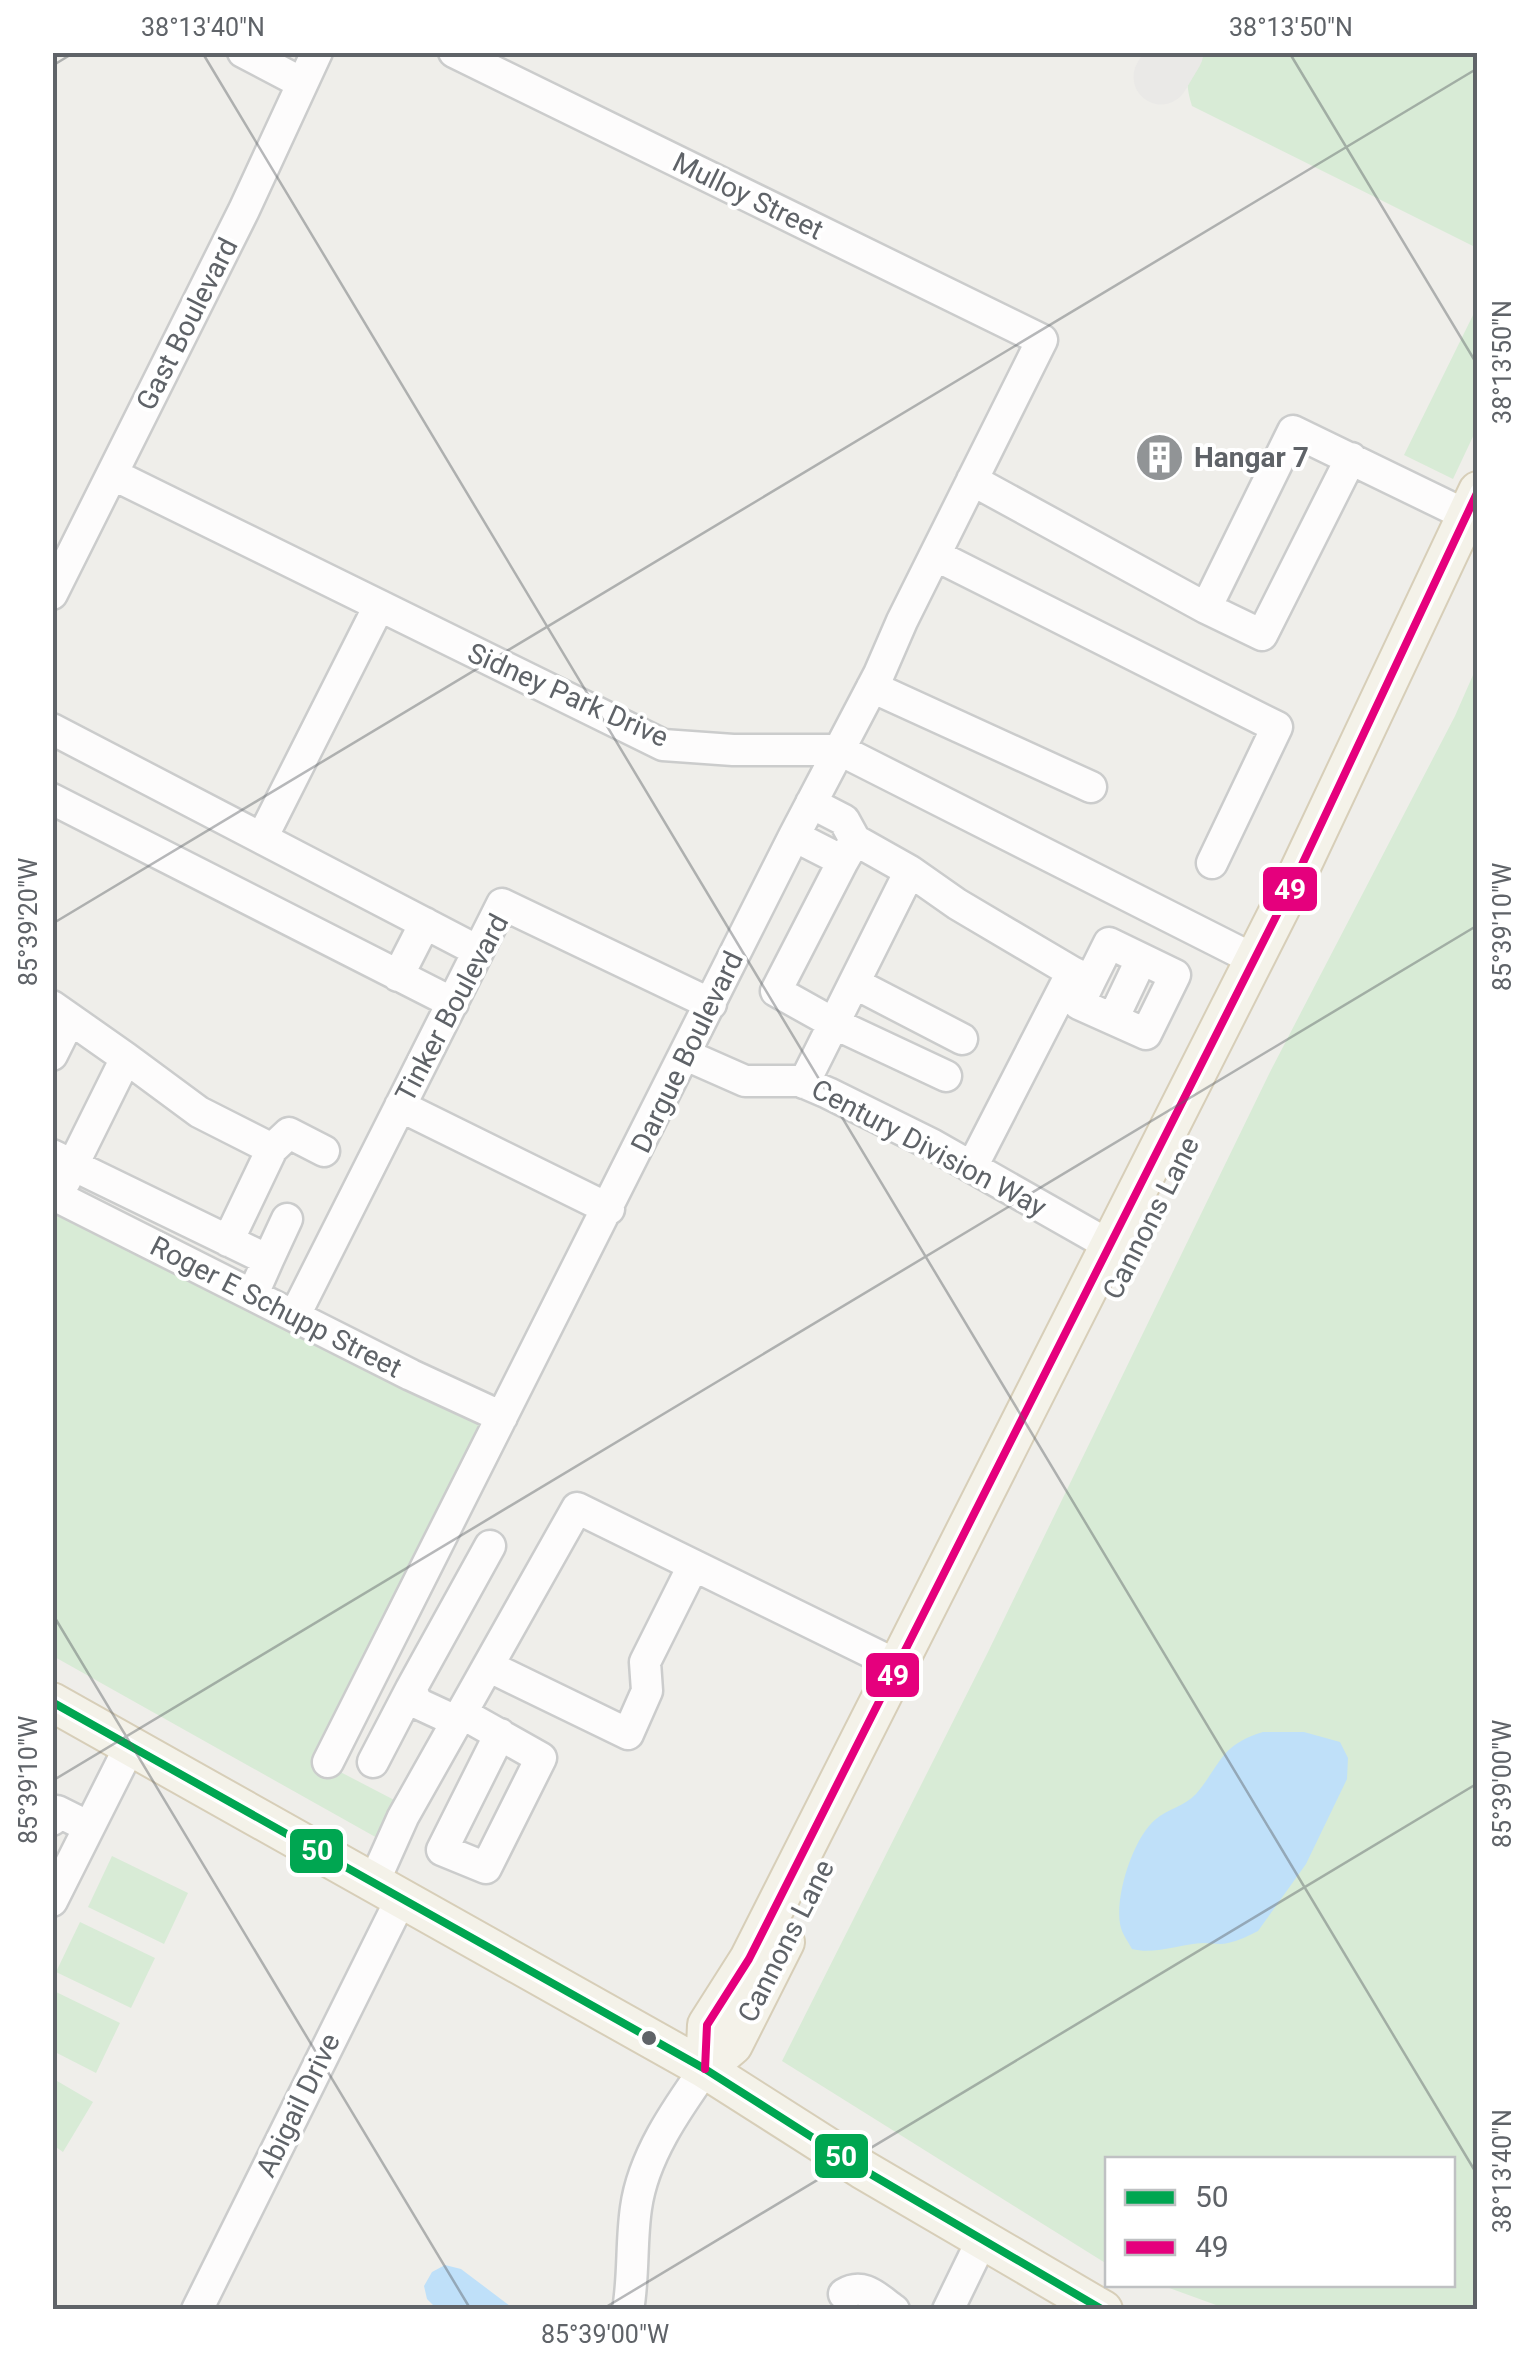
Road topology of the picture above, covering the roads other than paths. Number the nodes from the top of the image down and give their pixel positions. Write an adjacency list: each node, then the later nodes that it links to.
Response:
1 (243, 52): 4 (street)
2 (318, 52): 4 (street, Gast Boulevard)
3 (454, 52): 5 (street, Mulloy Street)
4 (302, 83): 7 (street, Gast Boulevard)
5 (1042, 340): 8 (street, Dargue Boulevard)
6 (1351, 458): 9 (street); 13 (street); 13 (street)
7 (112, 474): 11 (street, Gast Boulevard); 12 (street, Sidney Park Drive)
8 (972, 480): 10 (street, Dargue Boulevard); 13 (street)
9 (1475, 519): 27 (main road, Cannons Lane)
10 (937, 556): 14 (street, Dargue Boulevard); 23 (street)
11 (52, 594)
12 (379, 606): 16 (street, Sidney Park Drive); 21 (street)
13 (1206, 608)
14 (872, 687): 16 (street, Dargue Boulevard); 17 (street)
15 (52, 729): 21 (street)
16 (840, 750): 19 (street, Dargue Boulevard); 27 (street, Sidney Park Drive)
17 (1091, 786)
18 (52, 800): 28 (street)
19 (812, 803): 20 (street, Dargue Boulevard); 22 (street)
20 (794, 836): 22 (street); 32 (street, Dargue Boulevard)
21 (262, 838): 25 (street)
22 (849, 851): 24 (street); 34 (street)
23 (1212, 863)
24 (910, 870): 29 (street); 30 (street)
25 (425, 923): 26 (street); 28 (street)
26 (478, 951): 31 (street, Tinker Boulevard); 32 (street, Tinker Boulevard)
27 (1264, 965): 50 (main road, Cannons Lane)
28 (398, 976): 31 (street)
29 (1081, 976): 29 (street); 45 (street)
30 (856, 984): 34 (street); 35 (street)
31 (453, 1003): 41 (street, Tinker Boulevard)
32 (712, 1004): 37 (street, Dargue Boulevard)
33 (61, 1012): 36 (street); 38 (street)
34 (835, 1024): 39 (street); 40 (street)
35 (962, 1039)
36 (52, 1055)
37 (686, 1055): 40 (street, Century Division Way); 47 (street, Dargue Boulevard)
38 (126, 1058): 42 (street); 44 (street)
39 (946, 1076)
40 (804, 1082): 45 (street, Century Division Way)
41 (400, 1106): 47 (street); 53 (street, Tinker Boulevard)
42 (272, 1149): 43 (street); 49 (street)
43 (324, 1151)
44 (63, 1160): 46 (street); 49 (street)
45 (972, 1167): 50 (street, Century Division Way)
46 (55, 1195): 52 (street, Roger E Schupp Street)
47 (609, 1209): 54 (street, Dargue Boulevard)
48 (287, 1219): 51 (street)
49 (228, 1241): 51 (street)
50 (1120, 1251): 58 (main road, Cannons Lane); 70 (main road, Cannons Lane)
51 (268, 1260): 52 (street)
52 (253, 1294): 53 (street, Roger E Schupp Street)
53 (295, 1315): 54 (street, Roger E Schupp Street)
54 (502, 1417): 64 (street, Dargue Boulevard)
55 (490, 1546): 59 (street)
56 (693, 1566): 57 (street, Abigail Drive); 57 (street); 58 (street)
57 (490, 1666): 61 (street, Abigail Drive)
58 (898, 1666): 70 (main road, Cannons Lane)
59 (411, 1689): 61 (street); 65 (street)
60 (52, 1702): 63 (main road)
61 (460, 1718): 62 (street); 68 (street, Abigail Drive)
62 (500, 1734)
63 (130, 1746): 67 (street); 68 (main road)
64 (328, 1762)
65 (373, 1762)
66 (54, 1813): 67 (street)
67 (90, 1827): 69 (street)
68 (387, 1892): 70 (main road); 74 (street, Abigail Drive)
69 (52, 1901)
70 (705, 2069): 71 (main road); 75 (street)
71 (982, 2240): 73 (main road); 77 (street)
72 (844, 2294): 76 (street)
73 (1083, 2305)
74 (197, 2310)
75 (628, 2310)
76 (894, 2310)
77 (948, 2310)

